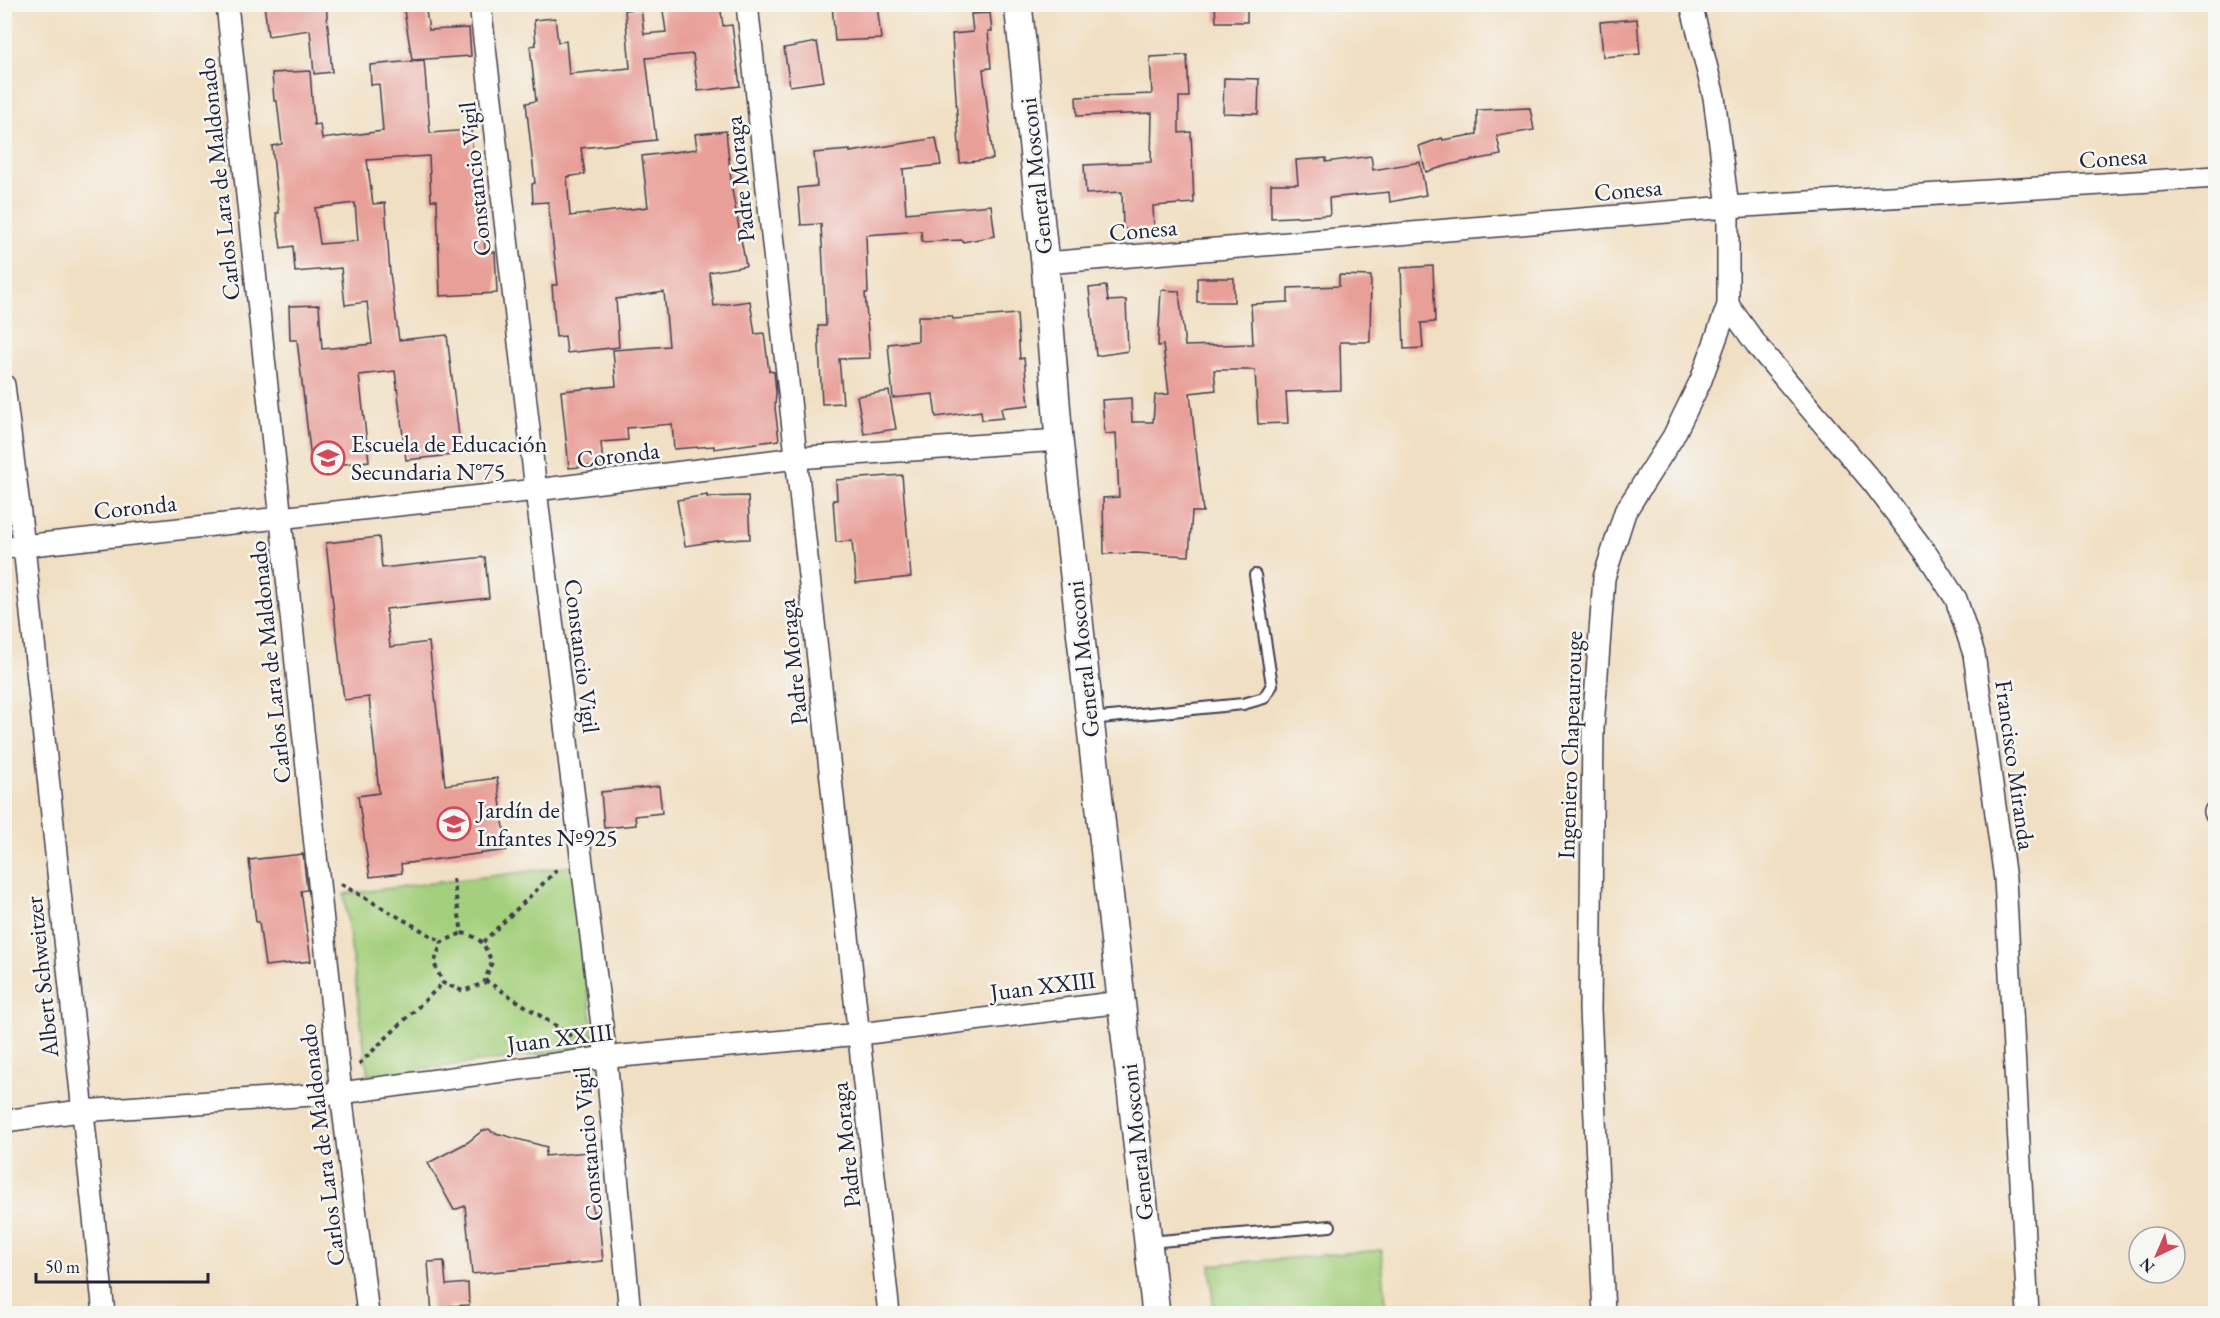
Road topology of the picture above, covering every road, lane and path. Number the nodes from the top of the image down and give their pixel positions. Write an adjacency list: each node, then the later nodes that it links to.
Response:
1 (227, 4): 14 (street, Carlos Lara de Maldonado)
2 (480, 4): 13 (street, Constancio Vigil)
3 (747, 4): 12 (street, Padre Moraga)
4 (1018, 4): 8 (street, General Mosconi)
5 (1691, 4): 7 (street)
6 (2216, 177): 7 (street, Conesa)
7 (1728, 207): 8 (street, Conesa); 9 (street, Ingeniero Chapeaurouge)
8 (1045, 263): 11 (street, General Mosconi)
9 (1728, 305): 39 (street, Ingeniero Chapeaurouge); 40 (street, Francisco Miranda)
10 (4, 385): 15 (street, Albert Schweitzer)
11 (1059, 440): 12 (street, Coronda); 17 (street, General Mosconi)
12 (796, 458): 13 (street, Coronda); 27 (street, Padre Moraga)
13 (536, 490): 14 (street, Coronda); 28 (street, Constancio Vigil)
14 (280, 516): 15 (street, Coronda); 18 (street, Carlos Lara de Maldonado)
15 (14, 547): 30 (street, Albert Schweitzer)
16 (1255, 575): 17 (lane)
17 (1090, 719): 26 (street, General Mosconi)
18 (318, 869): 22 (path); 29 (street, Carlos Lara de Maldonado)
19 (557, 870): 23 (path)
20 (453, 879): 21 (path)
21 (462, 933): 22 (path); 23 (path)
22 (442, 942): 25 (path)
23 (483, 942): 24 (path)
24 (485, 980): 25 (path); 28 (path)
25 (442, 983): 29 (path)
26 (1121, 1002): 27 (street, Juan XXIII); 33 (street, General Mosconi)
27 (860, 1034): 28 (street, Juan XXIII); 37 (street, Padre Moraga)
28 (603, 1058): 29 (street, Juan XXIII); 36 (street, Constancio Vigil)
29 (340, 1088): 30 (street, Juan XXIII); 35 (street, Carlos Lara de Maldonado)
30 (81, 1111): 31 (street, Juan XXIII); 34 (street, Albert Schweitzer)
31 (4, 1121)
32 (1329, 1226): 33 (lane)
33 (1148, 1242): 38 (street, General Mosconi)
34 (104, 1314)
35 (368, 1314)
36 (630, 1314)
37 (890, 1314)
38 (1156, 1314)
39 (1604, 1314)
40 (2028, 1314)

